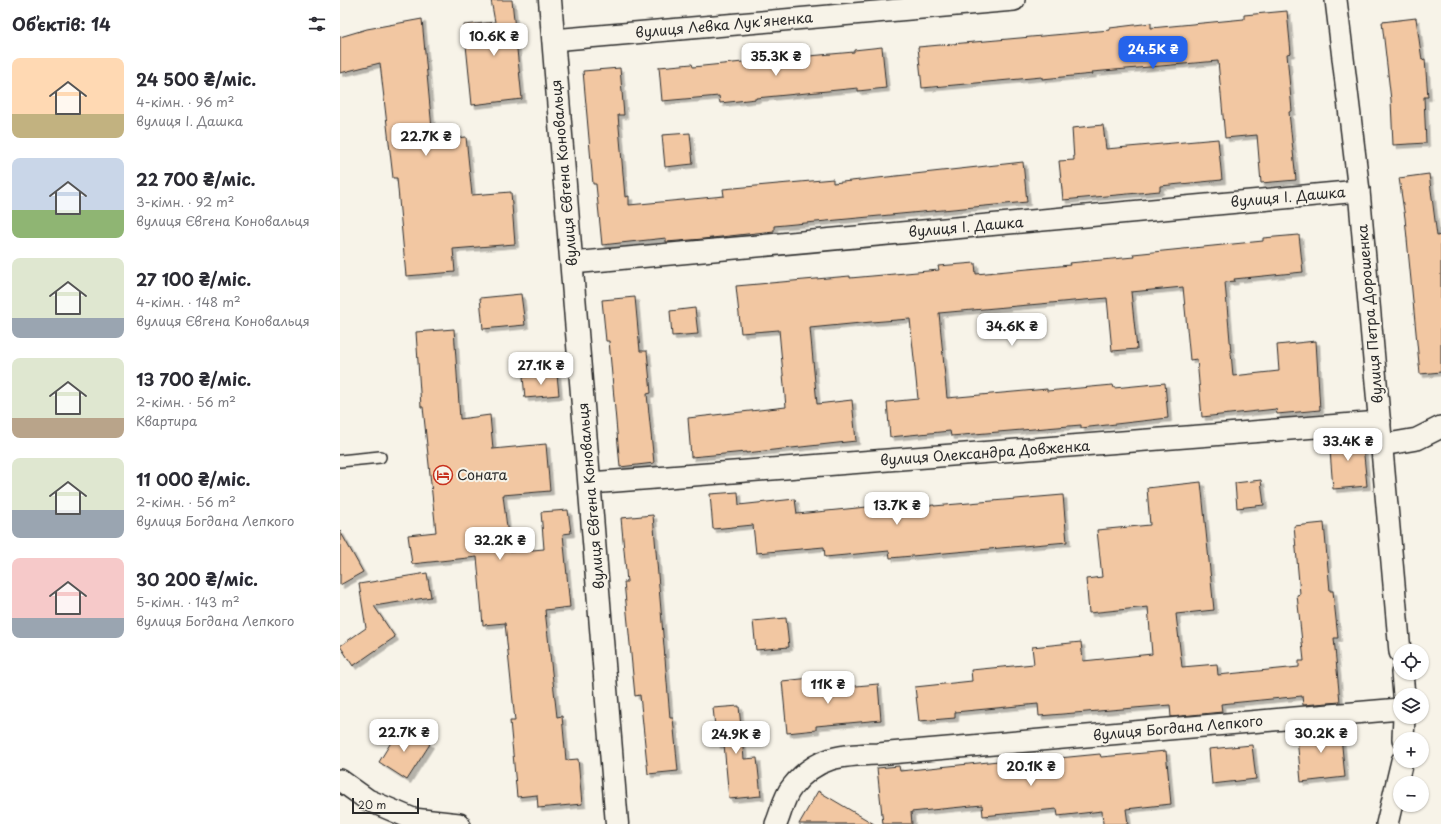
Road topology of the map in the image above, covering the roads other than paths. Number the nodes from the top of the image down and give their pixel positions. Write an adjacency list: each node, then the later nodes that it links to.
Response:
1 (550, 0): 4 (street, вулиця Євгена Коновальця)
2 (1014, 0): 4 (street, вулиця Левка Лук'яненка)
3 (1336, 0): 5 (street, вулиця Петра Дорошенка)
4 (553, 40): 6 (street, вулиця Євгена Коновальця)
5 (1359, 190): 6 (street, вулиця І. Дашка); 7 (street, вулиця Петра Дорошенка)
6 (572, 263): 12 (street, вулиця Євгена Коновальця)
7 (1380, 422): 9 (street, вулиця Петра Дорошенка); 12 (street, вулиця Олександра Довженка)
8 (1441, 427): 9 (street)
9 (1382, 445): 13 (street, вулиця Петра Дорошенка)
10 (380, 457): 11 (lane)
11 (340, 461)
12 (590, 483): 18 (street, вулиця Євгена Коновальця)
13 (1399, 644)
14 (1393, 710): 19 (street, вулиця Богдана Лепкого)
15 (1400, 768): 20 (street)
16 (340, 780): 17 (street)
17 (459, 824)
18 (617, 824)
19 (776, 824)
20 (1387, 824)

